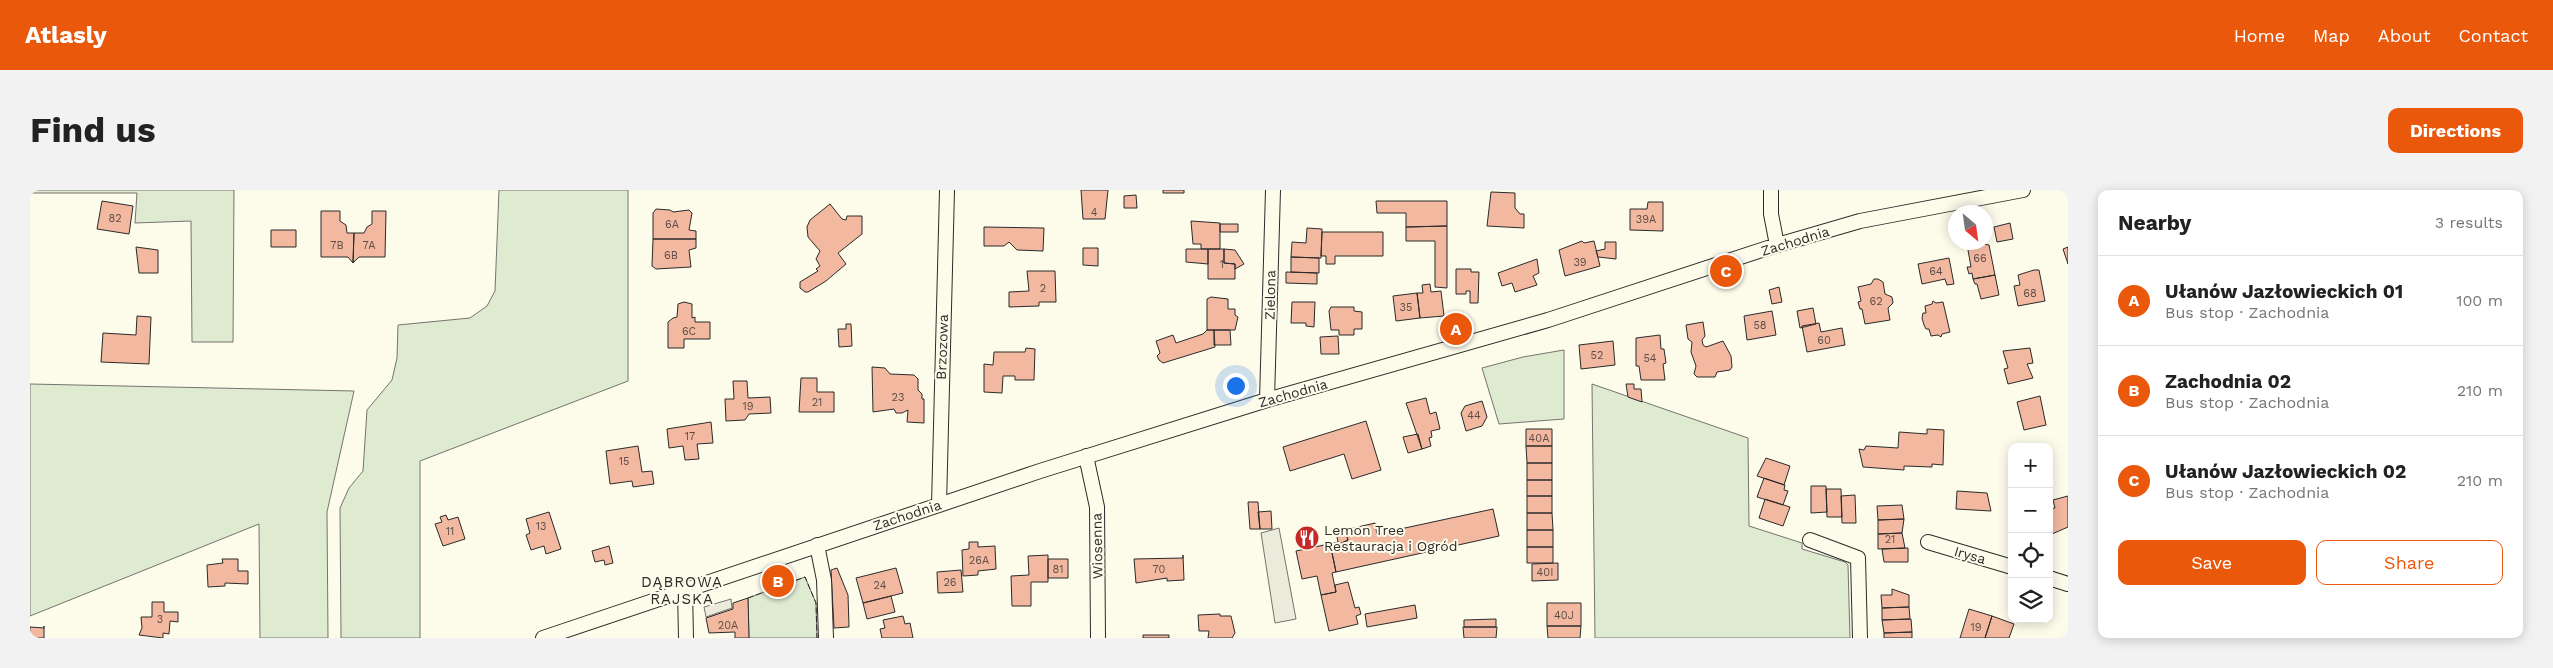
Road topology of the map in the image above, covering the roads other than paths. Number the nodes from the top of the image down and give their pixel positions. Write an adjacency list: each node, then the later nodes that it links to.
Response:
1 (947, 190): 8 (street, Brzozowa)
2 (1273, 190): 6 (street, Zielona)
3 (1771, 190): 5 (street)
4 (2023, 190): 5 (street, Zachodnia)
5 (1777, 246): 6 (street, Zachodnia)
6 (1267, 400): 7 (street, Zachodnia)
7 (1086, 456): 8 (street, Zachodnia); 19 (street, Wiosenna)
8 (938, 505): 11 (street, Zachodnia)
9 (1810, 540): 20 (street)
10 (1928, 542): 12 (street, Irysa)
11 (817, 545): 15 (street, Zachodnia); 18 (street)
12 (2008, 566)
13 (2053, 579): 14 (street)
14 (2068, 584)
15 (685, 590): 16 (street, Zachodnia); 17 (street)
16 (543, 638)
17 (686, 638)
18 (826, 638)
19 (1098, 638)
20 (1860, 638)

